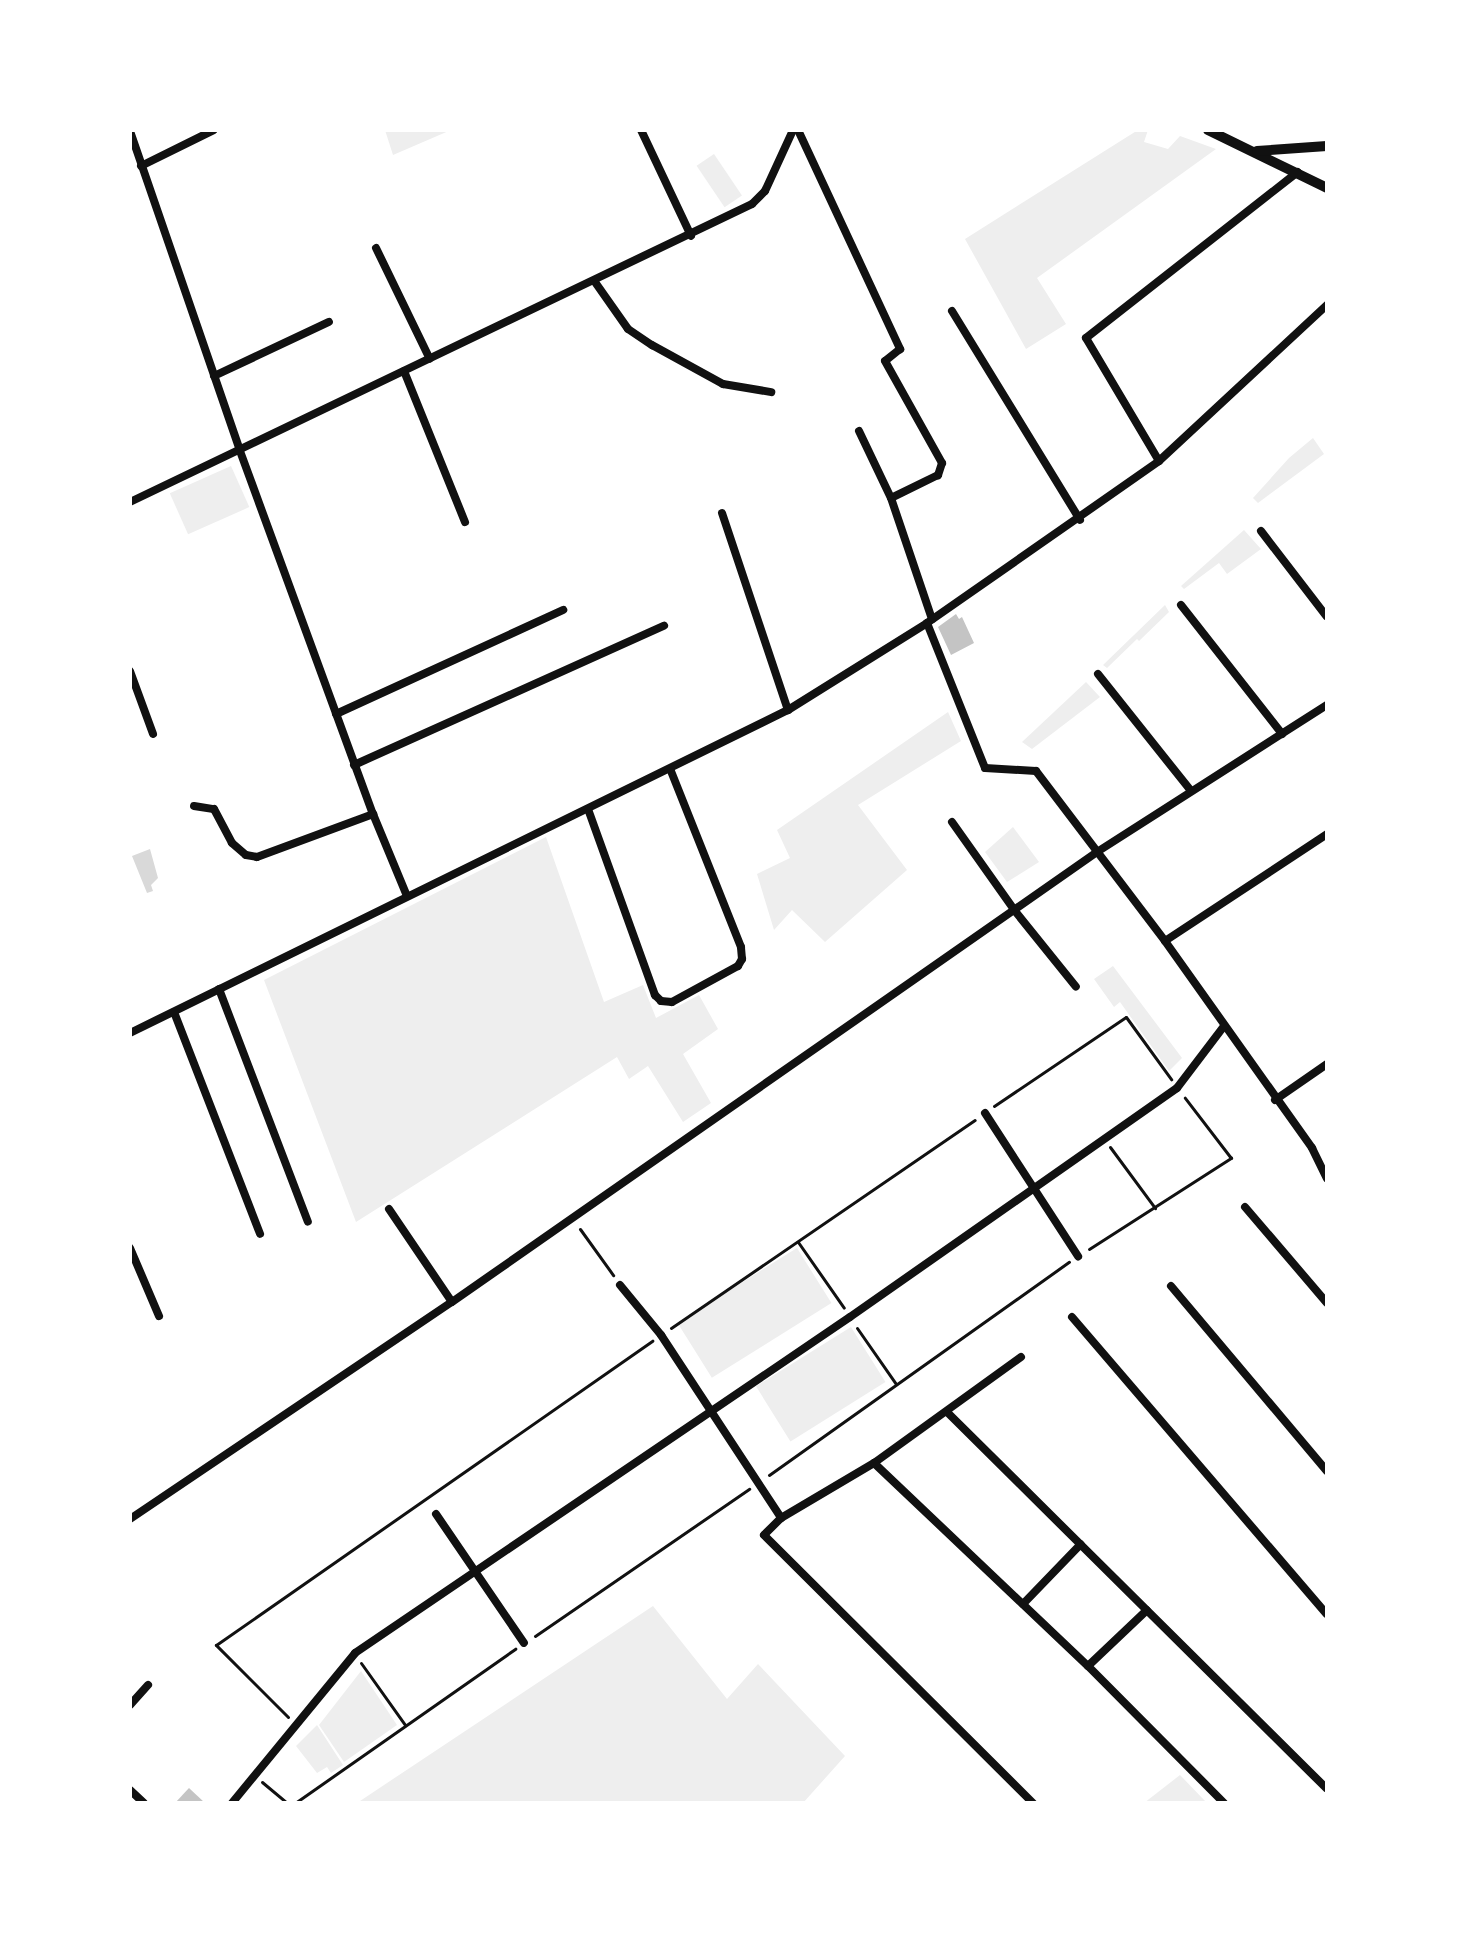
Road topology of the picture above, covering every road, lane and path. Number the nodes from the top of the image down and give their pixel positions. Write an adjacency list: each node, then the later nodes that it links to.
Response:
1 (214, 130): 8 (street)
2 (641, 130): 11 (street)
3 (795, 130): 11 (street); 24 (street)
4 (1208, 130): 7 (street)
5 (130, 131): 8 (street)
6 (1327, 146): 7 (street)
7 (1255, 151): 9 (street)
8 (141, 166): 19 (street)
9 (1298, 172): 10 (street); 23 (street)
10 (1327, 188)
11 (691, 236): 13 (street)
12 (376, 248): 17 (street)
13 (595, 282): 17 (street); 20 (street)
14 (1327, 305): 23 (street)
15 (952, 311): 27 (street)
16 (329, 322): 19 (street)
17 (430, 359): 18 (street)
18 (404, 371): 22 (street); 28 (street)
19 (214, 376): 22 (street)
20 (771, 392)
21 (859, 431): 24 (street)
22 (240, 451): 25 (street); 39 (street)
23 (1159, 461): 27 (street)
24 (891, 498): 33 (street)
25 (130, 502)
26 (722, 513): 38 (street)
27 (1080, 520): 33 (street)
28 (465, 522)
29 (1261, 531): 32 (street)
30 (1181, 605): 41 (street)
31 (563, 610): 39 (street)
32 (1327, 617)
33 (930, 621): 38 (street); 50 (street)
34 (664, 626): 42 (street)
35 (130, 671): 40 (street)
36 (1098, 674): 44 (street)
37 (1327, 705): 41 (street)
38 (788, 710): 43 (street)
39 (336, 714): 42 (street)
40 (153, 734)
41 (1282, 734): 44 (street)
42 (354, 765): 47 (street)
43 (670, 769): 46 (street); 46 (street)
44 (1191, 791): 50 (street)
45 (194, 806): 47 (street)
46 (588, 809): 51 (street)
47 (373, 814): 51 (street)
48 (952, 822): 52 (street)
49 (1327, 834): 53 (street)
50 (1097, 852): 52 (street); 53 (street)
51 (407, 896): 55 (street)
52 (1015, 911): 54 (street); 69 (street)
53 (1165, 941): 58 (street)
54 (1076, 987)
55 (219, 989): 56 (street); 70 (street)
56 (174, 1012): 59 (street); 71 (street)
57 (1126, 1017): 62 (path)
58 (1224, 1026): 61 (street); 63 (street)
59 (130, 1033)
60 (1327, 1064): 61 (street)
61 (1275, 1100): 64 (street)
62 (985, 1113): 65 (street); 80 (path)
63 (1105, 1140): 65 (street); 67 (path)
64 (1327, 1179)
65 (1033, 1187): 73 (street); 82 (street)
66 (1245, 1207): 77 (street)
67 (1155, 1208)
68 (389, 1209): 76 (street)
69 (571, 1216): 74 (path); 76 (street)
70 (308, 1222)
71 (260, 1234)
72 (130, 1248): 78 (street)
73 (1078, 1256)
74 (620, 1285): 80 (street)
75 (1171, 1286): 85 (street)
76 (452, 1302): 88 (street)
77 (1327, 1303)
78 (159, 1316)
79 (1072, 1317): 93 (street)
80 (661, 1335): 82 (street); 99 (path)
81 (1021, 1357): 83 (street)
82 (709, 1409): 87 (street); 90 (street)
83 (947, 1412): 84 (street); 89 (street)
84 (874, 1463): 87 (street); 91 (street)
85 (1327, 1471)
86 (436, 1514): 90 (street)
87 (781, 1518): 107 (street)
88 (130, 1519)
89 (1081, 1544): 91 (street); 92 (street)
90 (474, 1574): 94 (street); 95 (street)
91 (1023, 1604): 96 (street)
92 (1147, 1610): 96 (street); 102 (street)
93 (1327, 1614)
94 (524, 1643)
95 (355, 1653): 99 (street); 100 (path)
96 (1088, 1666): 108 (street)
97 (148, 1685): 98 (street)
98 (130, 1705)
99 (296, 1725): 101 (street)
100 (405, 1725)
101 (256, 1777): 105 (street); 106 (path)
102 (1327, 1789)
103 (130, 1790): 104 (street)
104 (144, 1803)
105 (232, 1803)
106 (287, 1803)
107 (1033, 1803)
108 (1224, 1803)

